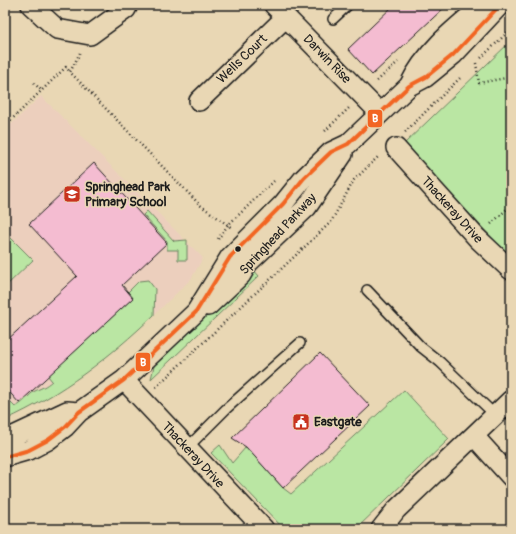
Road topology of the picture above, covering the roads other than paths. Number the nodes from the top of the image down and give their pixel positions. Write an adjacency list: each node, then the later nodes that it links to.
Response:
1 (31, 5): 2 (street)
2 (128, 5)
3 (348, 5): 7 (lane)
4 (483, 5): 8 (street, Springhead Parkway)
5 (500, 5): 8 (street, Springhead Parkway)
6 (280, 11): 9 (street, Wells Court); 10 (street, Darwin Rise)
7 (333, 20)
8 (409, 86): 10 (street, Springhead Parkway)
9 (199, 101)
10 (380, 113): 15 (street, Springhead Parkway)
11 (396, 148): 12 (street, Thackeray Drive)
12 (511, 270)
13 (367, 290): 18 (lane)
14 (300, 343): 21 (lane)
15 (124, 380): 17 (street, Springhead Parkway); 21 (street, Thackeray Drive)
16 (511, 400): 18 (street)
17 (80, 412): 20 (street); 22 (street, Springhead Parkway)
18 (495, 415): 19 (street)
19 (474, 436): 23 (street); 25 (street)
20 (5, 440)
21 (187, 448): 24 (street, Thackeray Drive)
22 (5, 457)
23 (511, 477)
24 (264, 529)
25 (380, 529)

